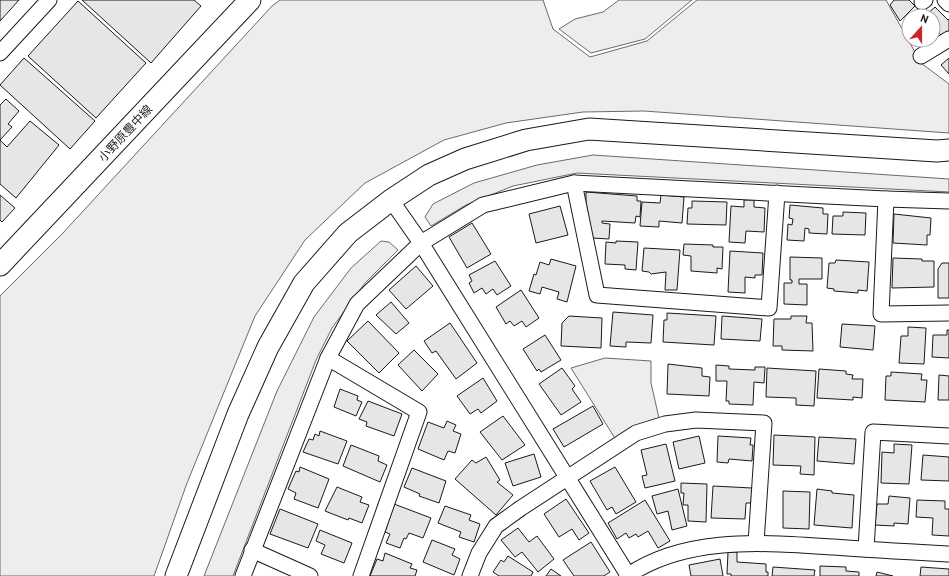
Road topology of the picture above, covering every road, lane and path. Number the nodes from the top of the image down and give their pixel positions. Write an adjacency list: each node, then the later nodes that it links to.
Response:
1 (49, 0): 6 (street)
2 (250, 0): 15 (street, 小野原豊中線)
3 (945, 0): 4 (street)
4 (949, 4)
5 (949, 38): 7 (street)
6 (0, 53)
7 (921, 56)
8 (949, 150): 11 (street)
9 (574, 183): 10 (street); 10 (street); 14 (street)
10 (776, 193): 12 (street)
11 (391, 200): 14 (street); 25 (street)
12 (886, 200): 13 (street); 16 (street)
13 (949, 201)
14 (421, 243): 17 (street); 19 (street)
15 (0, 265)
16 (949, 313)
17 (328, 358): 22 (street); 28 (street)
18 (949, 436): 21 (street)
19 (568, 478): 20 (street); 24 (street); 29 (street)
20 (756, 543): 21 (street); 24 (street)
21 (866, 549): 23 (street)
22 (252, 550): 26 (street); 27 (street)
23 (949, 554)
24 (628, 575)
25 (176, 576)
26 (242, 576)
27 (310, 576)
28 (361, 576)
29 (470, 576)

